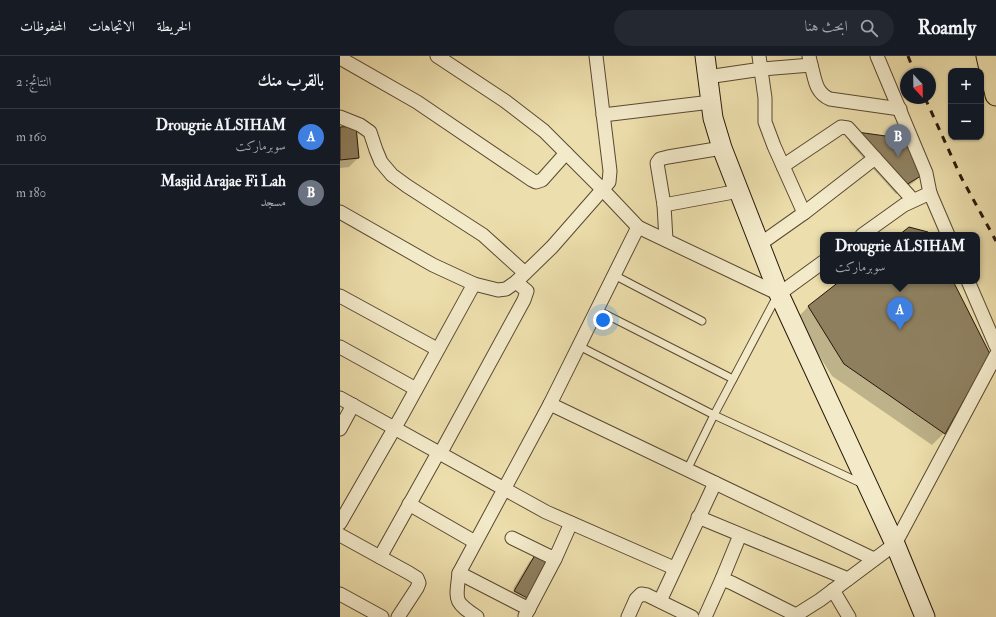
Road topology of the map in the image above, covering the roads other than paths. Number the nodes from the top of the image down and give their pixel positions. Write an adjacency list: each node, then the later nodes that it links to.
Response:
1 (437, 56): 16 (street)
2 (596, 56): 13 (street)
3 (705, 56): 9 (street)
4 (877, 56): 12 (street)
5 (340, 58): 16 (street)
6 (810, 60): 7 (street); 12 (street)
7 (761, 62): 9 (street); 18 (street)
8 (991, 67): 10 (main road)
9 (707, 77): 11 (street)
10 (996, 95)
11 (711, 102): 13 (street); 15 (street)
12 (900, 109): 21 (street)
13 (603, 115): 19 (street)
14 (340, 117): 33 (street)
15 (722, 148): 20 (street); 23 (street)
16 (566, 154): 19 (street)
17 (875, 158): 18 (street); 22 (street); 25 (street)
18 (783, 166): 25 (street)
19 (603, 190): 26 (street); 33 (street)
20 (739, 191): 23 (street); 30 (street)
21 (930, 193): 22 (street); 28 (street)
22 (912, 200): 27 (street)
23 (664, 205): 29 (street)
24 (340, 212): 34 (street)
25 (804, 213): 30 (street)
26 (638, 227): 29 (street); 32 (street)
27 (866, 232)
28 (947, 232)
29 (666, 240): 36 (street)
30 (760, 244): 36 (street)
31 (820, 264): 36 (street)
32 (614, 275): 38 (street); 39 (lane)
33 (521, 278): 34 (street); 53 (street)
34 (474, 284): 43 (street)
35 (969, 284): 41 (street)
36 (779, 294): 45 (lane); 56 (street)
37 (340, 296): 43 (street)
38 (597, 310): 40 (street); 45 (lane)
39 (702, 321)
40 (579, 346): 48 (street); 50 (lane)
41 (996, 346)
42 (340, 347): 46 (street)
43 (437, 349): 46 (street)
44 (996, 355): 66 (street)
45 (733, 379): 50 (lane)
46 (416, 389): 51 (street)
47 (340, 398): 49 (street)
48 (550, 404): 54 (street); 57 (street)
49 (353, 405): 51 (street); 52 (street)
50 (714, 415): 54 (lane); 56 (lane)
51 (395, 428): 53 (street); 60 (street)
52 (340, 429)
53 (439, 453): 57 (street); 58 (street)
54 (688, 470): 55 (street)
55 (714, 483): 59 (street); 69 (street)
56 (869, 487): 66 (street)
57 (504, 490): 61 (street); 65 (street)
58 (409, 504): 65 (street); 67 (street)
59 (698, 517): 62 (street); 70 (street)
60 (340, 523)
61 (571, 523): 68 (street); 70 (street)
62 (740, 534): 72 (street); 73 (street)
63 (340, 535): 67 (street)
64 (512, 538): 68 (street)
65 (475, 542): 71 (street)
66 (896, 544): 69 (street); 86 (street)
67 (380, 557): 81 (street)
68 (554, 559): 77 (street)
69 (874, 559): 73 (street)
70 (674, 568): 76 (street)
71 (459, 573): 77 (street); 82 (street)
72 (722, 579): 79 (street); 84 (street)
73 (848, 579): 74 (street)
74 (833, 590): 79 (street); 85 (street)
75 (340, 594): 80 (street)
76 (660, 601): 78 (street); 83 (street)
77 (527, 613)
78 (687, 616)
79 (794, 616)
80 (382, 617)
81 (398, 617)
82 (477, 617)
83 (628, 617)
84 (705, 617)
85 (849, 617)
86 (925, 617)

